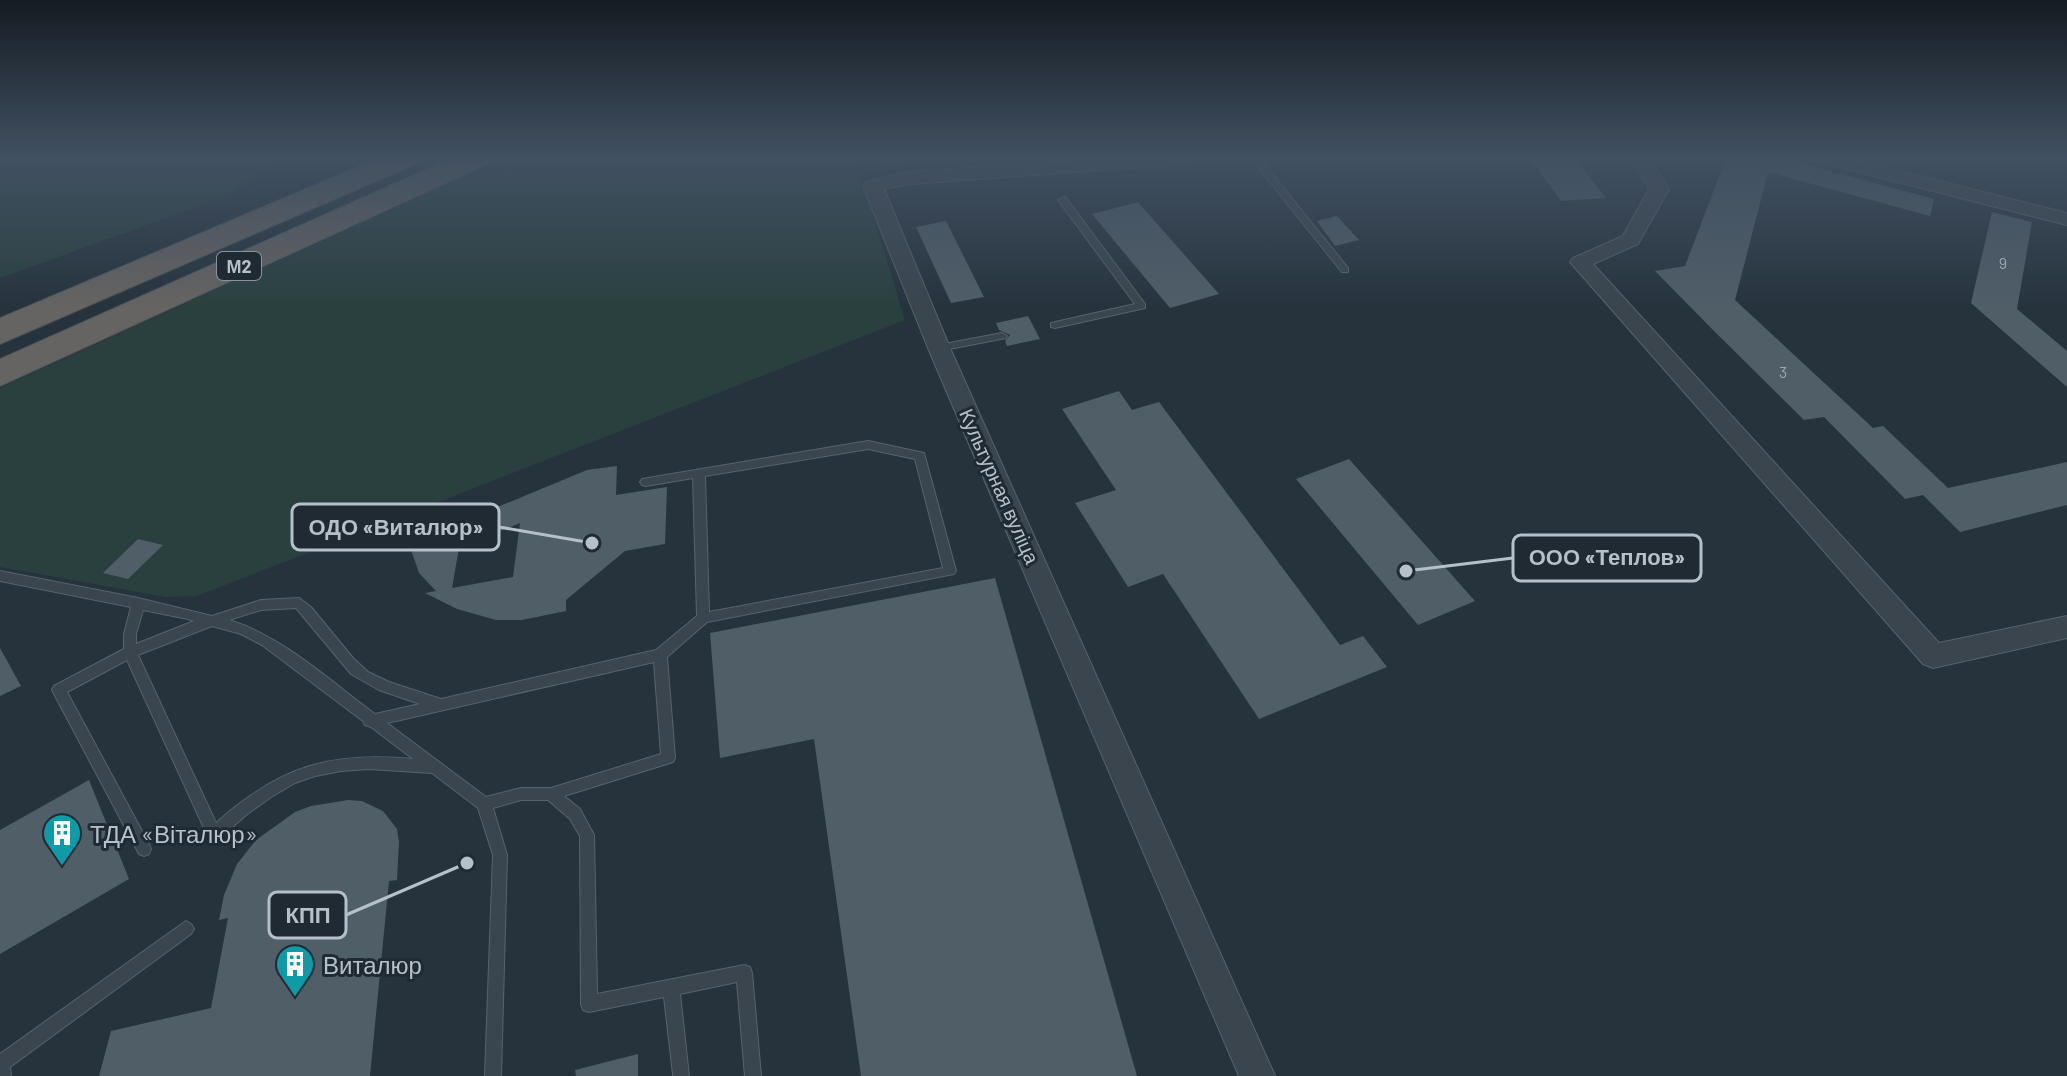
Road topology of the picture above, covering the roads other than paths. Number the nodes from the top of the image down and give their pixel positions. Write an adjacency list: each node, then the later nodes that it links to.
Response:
1 (265, 208): 10 (highway)
2 (288, 208): 10 (highway, М2)
3 (366, 208): 16 (highway, М2)
4 (882, 208): 15 (street, Культурная вуліца)
5 (1069, 208): 12 (lane)
6 (1295, 208): 11 (lane)
7 (1648, 208): 23 (street)
8 (2024, 208): 9 (street)
9 (2067, 219)
10 (172, 258): 13 (highway, М2)
11 (1345, 270)
12 (1055, 325)
13 (0, 332)
14 (1002, 336): 15 (lane)
15 (939, 348): 38 (street, Культурная вуліца)
16 (0, 374)
17 (699, 473): 18 (lane); 21 (lane); 21 (lane)
18 (646, 482)
19 (0, 576): 20 (lane)
20 (138, 603): 22 (lane); 24 (lane)
21 (703, 618): 25 (lane)
22 (217, 621): 24 (lane); 26 (lane); 27 (lane)
23 (2067, 627)
24 (130, 652): 28 (lane); 31 (lane)
25 (660, 655): 26 (lane); 29 (lane)
26 (438, 704): 27 (lane)
27 (370, 721): 28 (lane)
28 (438, 767): 30 (lane)
29 (551, 794): 30 (lane); 33 (lane)
30 (484, 804): 36 (lane)
31 (144, 849)
32 (186, 929): 35 (lane)
33 (671, 988): 34 (lane); 37 (lane)
34 (681, 1074)
35 (3, 1076)
36 (493, 1076)
37 (753, 1076)
38 (1257, 1076)

